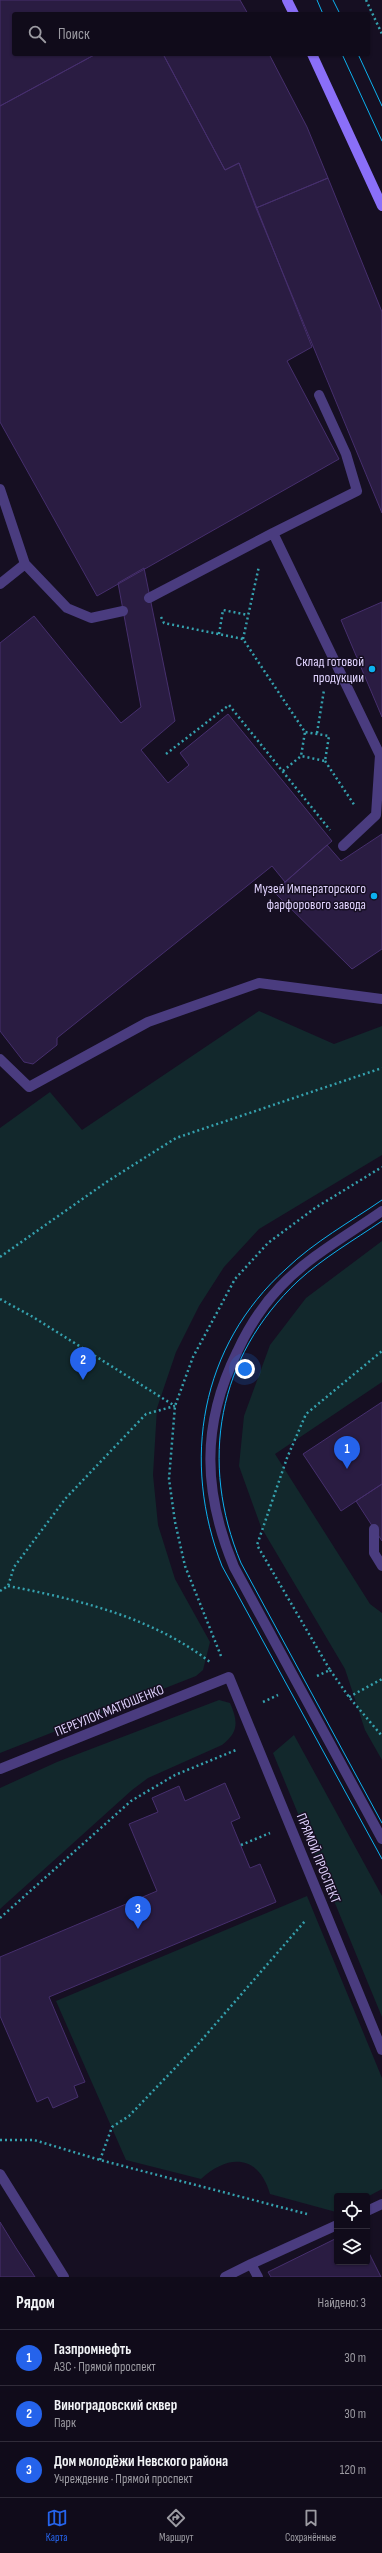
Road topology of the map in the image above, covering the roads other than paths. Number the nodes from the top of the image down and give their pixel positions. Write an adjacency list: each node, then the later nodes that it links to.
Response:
1 (287, 0): 2 (main road)
2 (293, 12)
3 (313, 56): 4 (main road)
4 (382, 206)
5 (319, 395): 7 (street)
6 (0, 489): 8 (street)
7 (273, 533): 10 (street); 12 (street)
8 (25, 564): 9 (street); 11 (street)
9 (0, 584)
10 (150, 598)
11 (123, 611)
12 (343, 846)
13 (382, 999): 14 (street)
14 (0, 1059)
15 (382, 1211): 20 (street, bridge)
16 (374, 1529): 17 (street)
17 (382, 1566)
18 (229, 1677): 19 (street, ПЕРЕУЛОК МАТЮШЕНКО); 21 (street, ПРЯМОЙ ПРОСПЕКТ)
19 (0, 1769)
20 (382, 1839)
21 (382, 2050)
22 (0, 2174): 27 (street)
23 (382, 2204): 24 (street)
24 (370, 2210)
25 (334, 2226): 26 (street)
26 (251, 2264): 28 (street); 29 (street)
27 (64, 2277)
28 (225, 2277)
29 (258, 2277)

